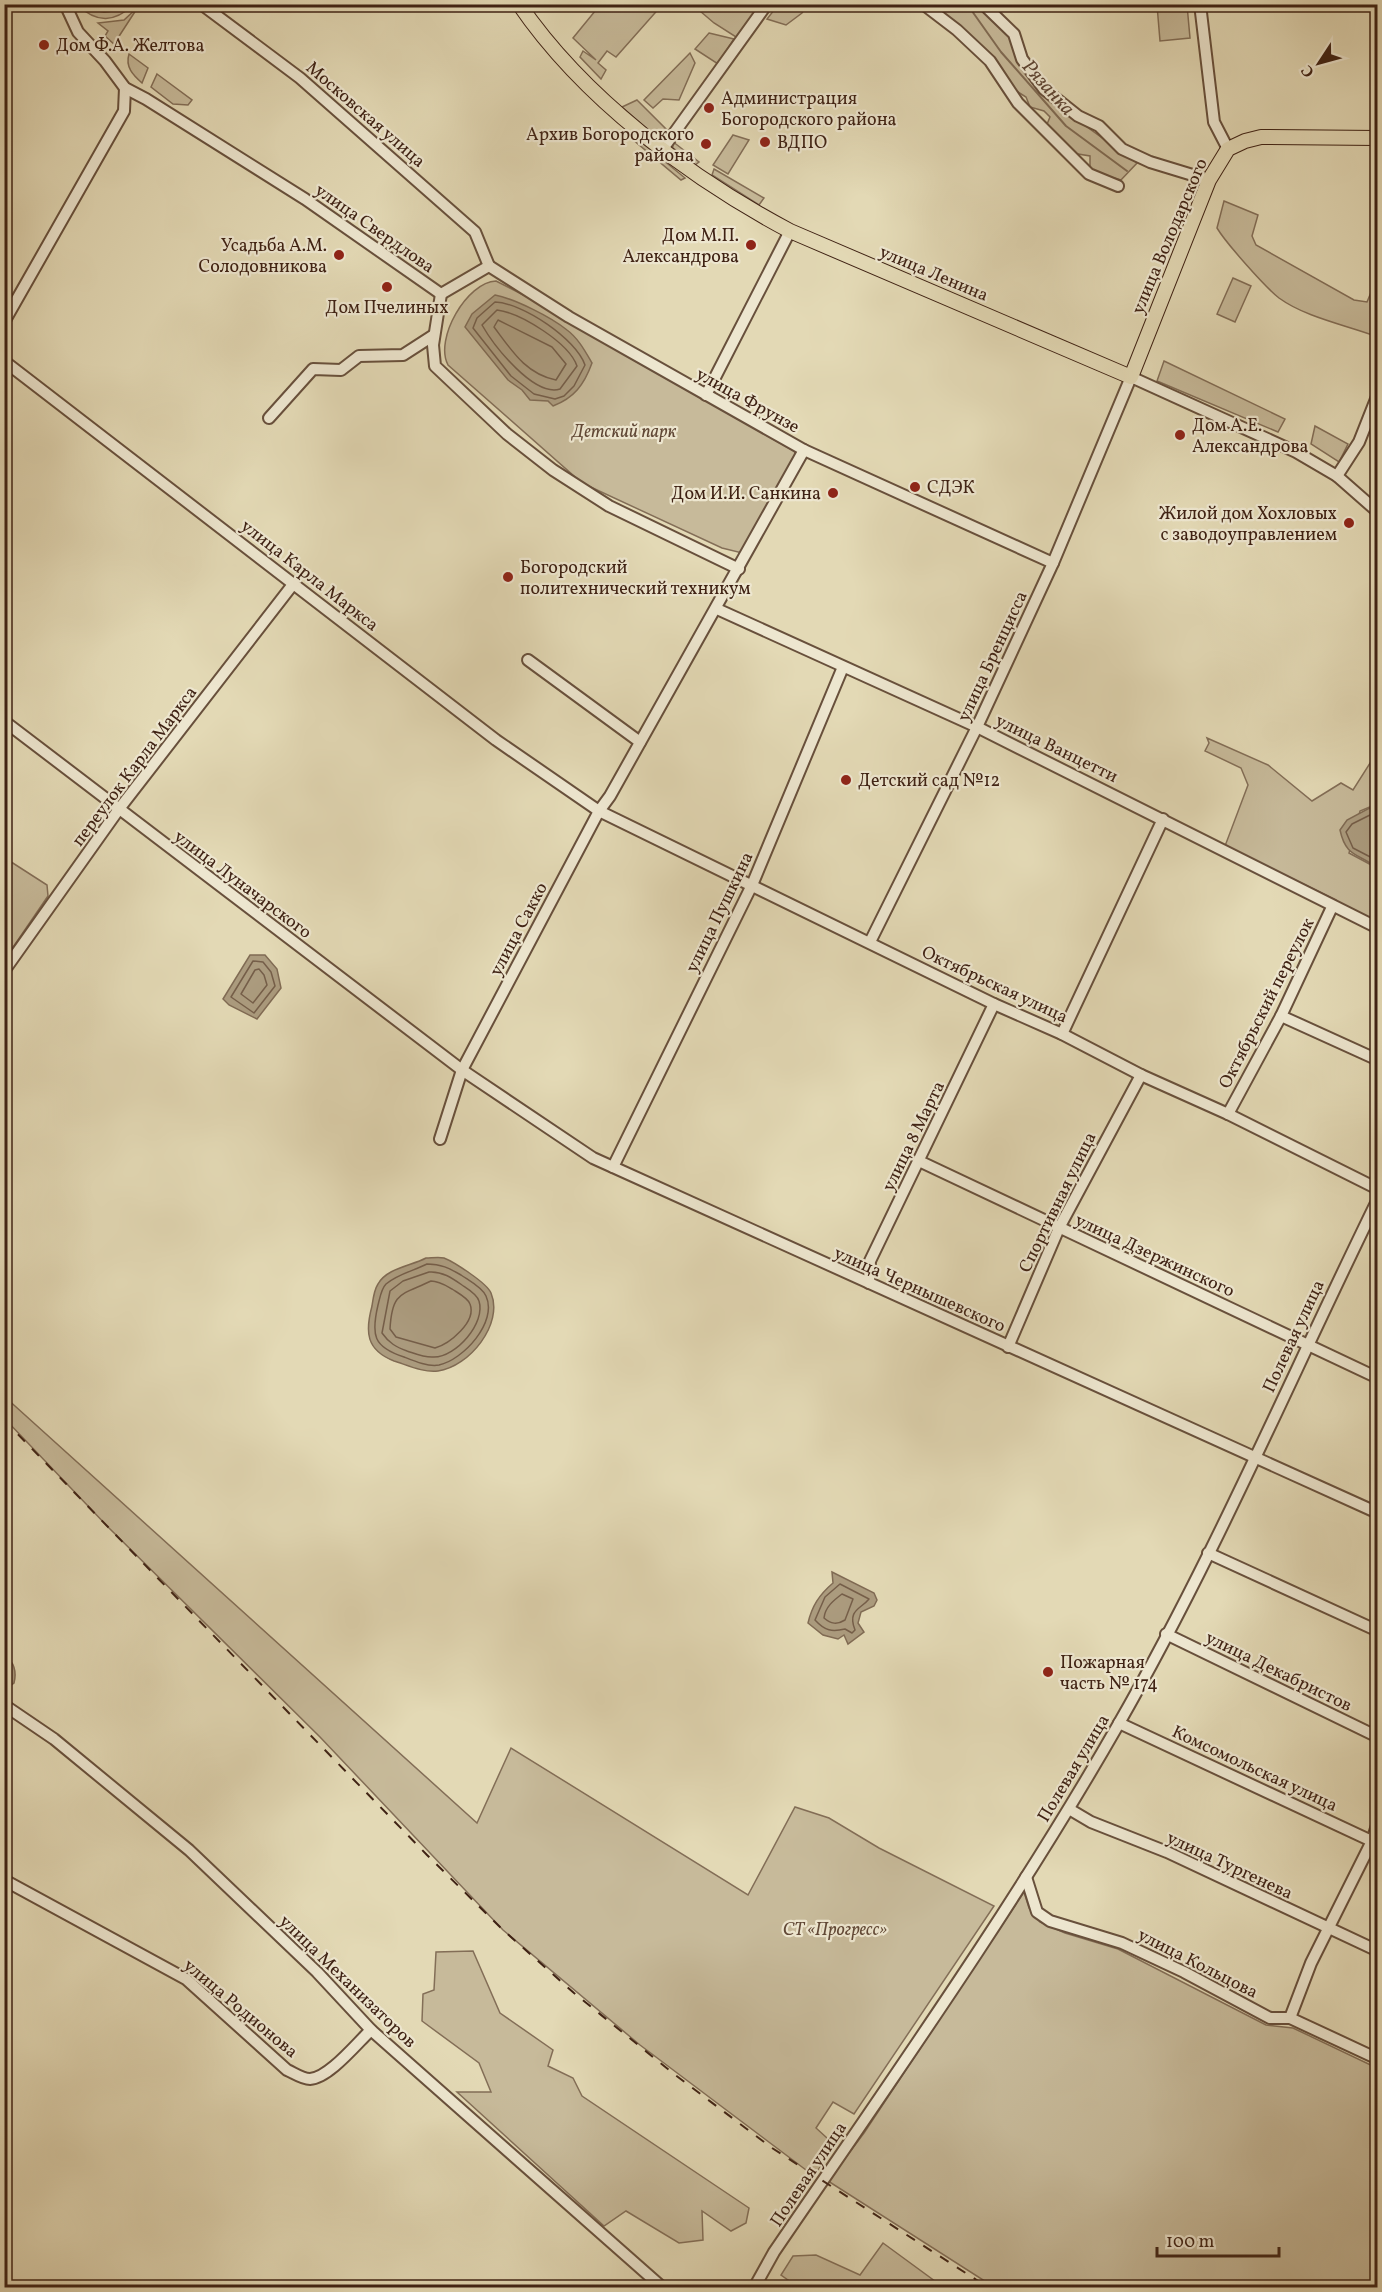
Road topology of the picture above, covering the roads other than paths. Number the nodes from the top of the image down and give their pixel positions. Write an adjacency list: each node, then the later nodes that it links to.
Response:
1 (65, 4): 8 (street, улица Свердлова)
2 (201, 4): 15 (street, Московская улица)
3 (519, 4): 11 (main road, улица Ленина)
4 (767, 4): 11 (street)
5 (923, 4): 13 (street)
6 (983, 4): 12 (street)
7 (1200, 4): 10 (street, улица Володарского)
8 (124, 88): 16 (street, улица Свердлова); 17 (street)
9 (1377, 138): 10 (main road)
10 (1228, 149): 12 (main road, улица Володарского)
11 (662, 150): 14 (main road, улица Ленина)
12 (1209, 180): 20 (main road, улица Володарского)
13 (1118, 186)
14 (790, 231): 20 (main road, улица Ленина); 22 (street)
15 (489, 266): 16 (street); 22 (street, улица Фрунзе)
16 (441, 294): 18 (street, улица Свердлова)
17 (4, 322)
18 (434, 335): 23 (street); 28 (street, улица Свердлова)
19 (4, 360): 29 (street, улица Карла Маркса)
20 (1131, 377): 25 (street, улица Ленина); 27 (street, улица Бренцисса)
21 (1377, 394): 25 (street)
22 (706, 395): 24 (street, улица Фрунзе)
23 (269, 418)
24 (804, 450): 27 (street, улица Фрунзе); 28 (street, улица Сакко)
25 (1337, 476): 26 (street, улица Ленина)
26 (1377, 512)
27 (1053, 563): 34 (street, улица Бренцисса)
28 (739, 569): 30 (street, улица Сакко)
29 (294, 583): 36 (street, переулок Карла Маркса); 37 (street, улица Карла Маркса)
30 (717, 609): 32 (street, улица Ванцетти); 35 (street, улица Сакко)
31 (528, 660): 35 (street)
32 (843, 667): 34 (street, улица Ванцетти); 39 (street, улица Пушкина)
33 (4, 721): 36 (street, улица Луначарского)
34 (977, 727): 38 (street, улица Ванцетти); 42 (street, улица Бренцисса)
35 (640, 742): 37 (street, улица Сакко)
36 (119, 809): 43 (street, переулок Карла Маркса); 48 (street, улица Луначарского)
37 (599, 811): 39 (street, Октябрьская улица); 48 (street, улица Сакко)
38 (1163, 819): 40 (street, улица Ванцетти); 46 (street)
39 (752, 885): 42 (street, Октябрьская улица); 53 (street, улица Пушкина)
40 (1332, 906): 41 (street, улица Ванцетти); 45 (street, Октябрьский переулок)
41 (1377, 928)
42 (870, 942): 44 (street, Октябрьская улица)
43 (4, 971)
44 (994, 1005): 46 (street, Октябрьская улица); 52 (street, улица 8 Марта)
45 (1281, 1016): 47 (street); 50 (street, Октябрьский переулок)
46 (1062, 1034): 49 (street, Октябрьская улица)
47 (1377, 1060)
48 (462, 1070): 51 (street, улица Сакко); 53 (street, улица Чернышевского)
49 (1141, 1075): 50 (street, Октябрьская улица); 56 (street, Спортивная улица)
50 (1228, 1114): 54 (street, Октябрьская улица)
51 (440, 1138)
52 (919, 1161): 56 (street, улица Дзержинского); 57 (street, улица 8 Марта)
53 (613, 1167): 57 (street, улица Чернышевского)
54 (1377, 1188)
55 (1377, 1199): 58 (street, Полевая улица)
56 (1059, 1228): 58 (street, улица Дзержинского); 59 (street, Спортивная улица)
57 (869, 1283): 59 (street, улица Чернышевского)
58 (1306, 1344): 60 (street, улица Дзержинского); 61 (street, Полевая улица)
59 (1008, 1347): 61 (street, улица Чернышевского)
60 (1377, 1378)
61 (1254, 1458): 62 (street, улица Чернышевского); 63 (street, Полевая улица)
62 (1377, 1514)
63 (1208, 1553): 64 (street); 65 (street, Полевая улица)
64 (1377, 1631)
65 (1166, 1634): 67 (street, Полевая улица); 68 (street, улица Декабристов)
66 (4, 1705): 77 (street, улица Механизаторов)
67 (1119, 1723): 69 (street, Полевая улица); 71 (street, Комсомольская улица)
68 (1377, 1737)
69 (1068, 1809): 72 (street, Полевая улица); 74 (street, улица Тургенева)
70 (1377, 1822): 71 (street)
71 (1375, 1842): 74 (street)
72 (1026, 1877): 76 (street, улица Кольцова); 80 (street, Полевая улица)
73 (4, 1880): 77 (street, улица Родионова)
74 (1327, 1929): 75 (street, улица Тургенева); 76 (street)
75 (1377, 1952)
76 (1290, 2018): 78 (street, улица Кольцова)
77 (371, 2030): 79 (street, улица Механизаторов)
78 (1377, 2059)
79 (663, 2288)
80 (754, 2288)

